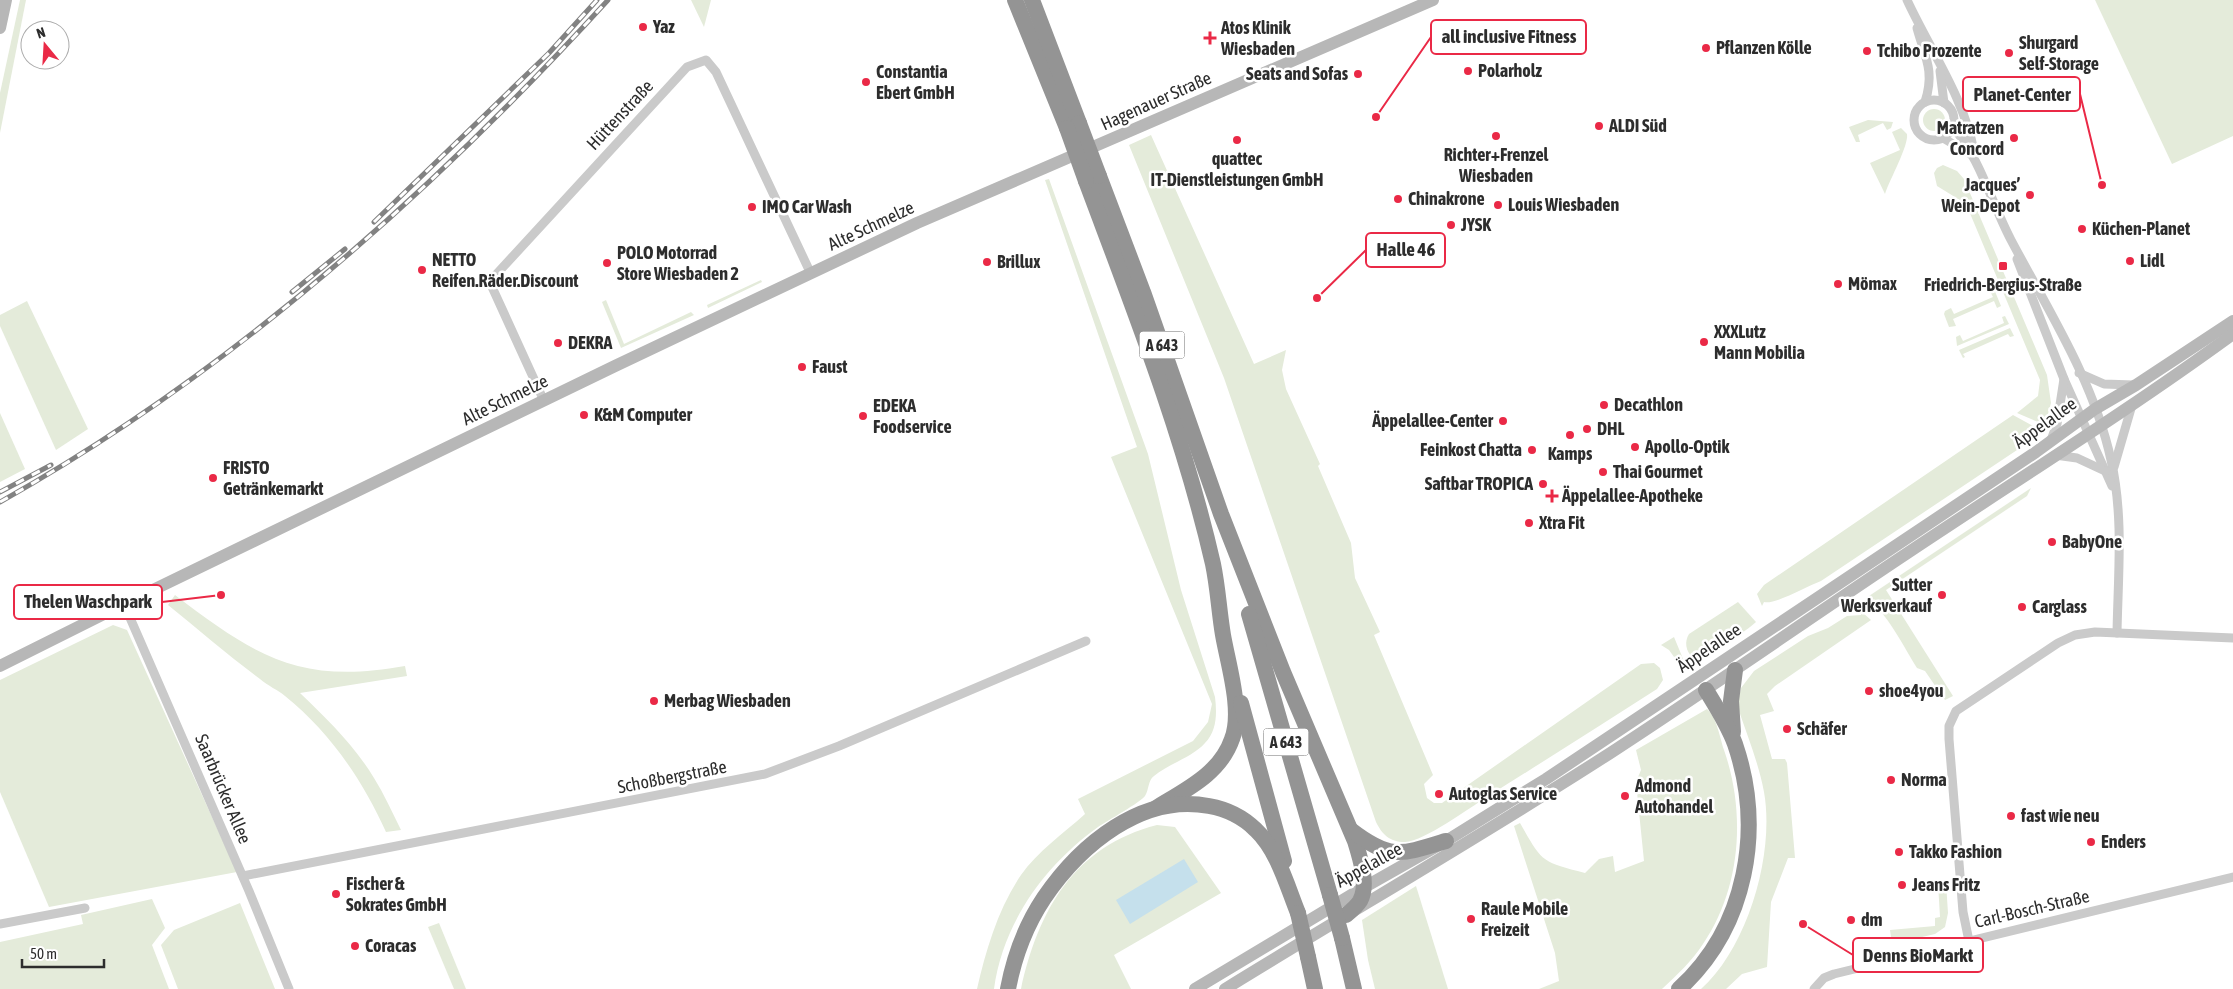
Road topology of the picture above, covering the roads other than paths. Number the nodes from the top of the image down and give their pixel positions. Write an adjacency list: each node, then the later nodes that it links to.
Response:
1 (6, 0): 7 (main road)
2 (1015, 0): 11 (highway, A 643)
3 (1032, 0): 11 (highway, A 643)
4 (1433, 0): 15 (main road, Hagenauer Straße)
5 (1906, 0): 6 (street)
6 (1915, 18): 8 (street); 9 (street)
7 (0, 28)
8 (1940, 68): 10 (street); 14 (street)
9 (1926, 102): 10 (street); 13 (street)
10 (1944, 103): 12 (street)
11 (1073, 126): 16 (highway, A 643, bridge)
12 (1953, 126): 13 (street); 14 (street)
13 (1943, 138): 14 (street)
14 (1974, 157): 17 (street)
15 (1030, 175): 18 (main road, Alte Schmelze)
16 (1093, 179): 33 (highway, A 643); 38 (highway, A 643)
17 (2011, 240): 21 (street); 22 (street)
18 (810, 274): 24 (main road, Alte Schmelze); 24 (street, Hüttenstraße)
19 (2233, 321): 23 (main road, Äppelallee)
20 (2233, 334): 25 (main road, Äppelallee)
21 (2079, 373): 23 (street); 26 (street)
22 (2064, 379): 27 (street); 30 (street)
23 (2136, 385): 26 (main road, Äppelallee)
24 (544, 400): 34 (main road, Alte Schmelze)
25 (2132, 405): 28 (main road, Äppelallee); 32 (street)
26 (2095, 409): 27 (main road, Äppelallee); 28 (street)
27 (2082, 417): 29 (street); 30 (main road, Äppelallee)
28 (2102, 427): 29 (main road, Äppelallee); 32 (street)
29 (2089, 435): 31 (main road, Äppelallee); 32 (street)
30 (2051, 441): 41 (main road, Äppelallee)
31 (2054, 455): 32 (street); 40 (main road, Äppelallee)
32 (2109, 472): 35 (street)
33 (1221, 514): 44 (highway); 59 (highway, A 643, bridge)
34 (124, 604): 39 (main road, Alte Schmelze); 46 (street, Saarbrücker Allee)
35 (2117, 633): 36 (street); 53 (street)
36 (2233, 638)
37 (1086, 641): 46 (street, Schoßbergstraße)
38 (1226, 646): 43 (highway); 50 (highway, A 643)
39 (0, 666)
40 (1735, 670): 41 (main road, Äppelallee); 42 (highway)
41 (1702, 684): 42 (highway); 45 (main road, Äppelallee); 51 (main road, Äppelallee)
42 (1734, 744): 60 (highway)
43 (1156, 808): 50 (highway); 55 (highway)
44 (1351, 830): 45 (highway); 48 (highway)
45 (1446, 841): 48 (main road, Äppelallee)
46 (243, 876): 54 (street, Saarbrücker Allee)
47 (2233, 877): 53 (street, Carl-Bosch-Straße)
48 (1363, 888): 51 (highway); 56 (main road, Äppelallee)
49 (85, 908): 52 (street)
50 (1298, 914): 58 (highway, A 643, bridge)
51 (1346, 916): 57 (main road, Äppelallee)
52 (0, 924)
53 (1969, 941): 61 (street, Carl-Bosch-Straße)
54 (289, 989)
55 (1008, 989)
56 (1195, 989)
57 (1225, 989)
58 (1315, 989)
59 (1354, 989)
60 (1679, 989)
61 (1814, 989)

